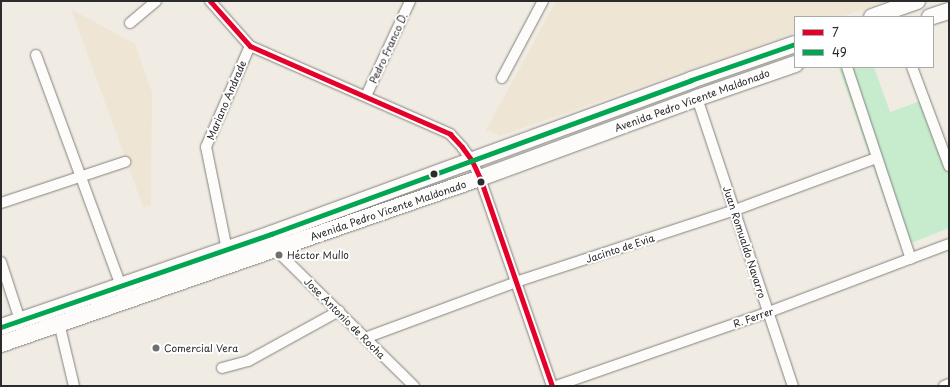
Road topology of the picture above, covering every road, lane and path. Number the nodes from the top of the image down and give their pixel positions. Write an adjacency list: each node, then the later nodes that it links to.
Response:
1 (156, 1): 9 (street)
2 (210, 1): 11 (street)
3 (410, 1): 17 (street, Pedro Franco D.)
4 (543, 1): 16 (street)
5 (917, 1): 7 (main road)
6 (949, 11): 8 (main road)
7 (875, 16)
8 (933, 16)
9 (130, 23)
10 (794, 44): 20 (main road, Avenida Pedro Vicente Maldonado)
11 (250, 46): 17 (street); 28 (street, Mariano Andrade)
12 (36, 55): 23 (street)
13 (794, 64): 18 (main road, Avenida Pedro Vicente Maldonado)
14 (847, 68): 19 (street)
15 (912, 68): 22 (street)
16 (502, 78)
17 (366, 96): 20 (street)
18 (697, 98): 24 (main road, Avenida Pedro Vicente Maldonado); 26 (street, Juan Romualdo Navarro)
19 (876, 158): 26 (street, Jacinto de Evia); 30 (street)
20 (472, 161): 24 (street); 28 (main road, Avenida Pedro Vicente Maldonado)
21 (125, 162): 23 (street)
22 (949, 166)
23 (81, 176): 25 (street); 33 (street)
24 (480, 178): 29 (main road, Avenida Pedro Vicente Maldonado); 32 (street)
25 (1, 203)
26 (735, 210): 32 (street, Jacinto de Evia); 35 (street, Juan Romualdo Navarro)
27 (949, 244): 30 (street, R. Ferrer)
28 (227, 250): 33 (main road, Avenida Pedro Vicente Maldonado)
29 (276, 250): 34 (street, Jose Antonio de Rocha); 37 (main road, Avenida Pedro Vicente Maldonado)
30 (911, 259): 35 (street, R. Ferrer)
31 (1, 262): 36 (street)
32 (516, 282): 39 (street, Jacinto de Evia); 45 (street)
33 (121, 286): 36 (main road, Avenida Pedro Vicente Maldonado)
34 (339, 312): 39 (street, Jose Antonio de Rocha); 41 (street)
35 (768, 312): 46 (street, R. Ferrer); 47 (street, Juan Romualdo Navarro)
36 (20, 320): 38 (main road, Avenida Pedro Vicente Maldonado)
37 (59, 323): 40 (main road, Avenida Pedro Vicente Maldonado); 43 (street)
38 (1, 327)
39 (365, 338): 44 (street, Jose Antonio de Rocha)
40 (1, 344)
41 (222, 368)
42 (949, 384): 48 (street)
43 (74, 386)
44 (414, 386)
45 (552, 386)
46 (556, 386)
47 (793, 386)
48 (944, 386)

